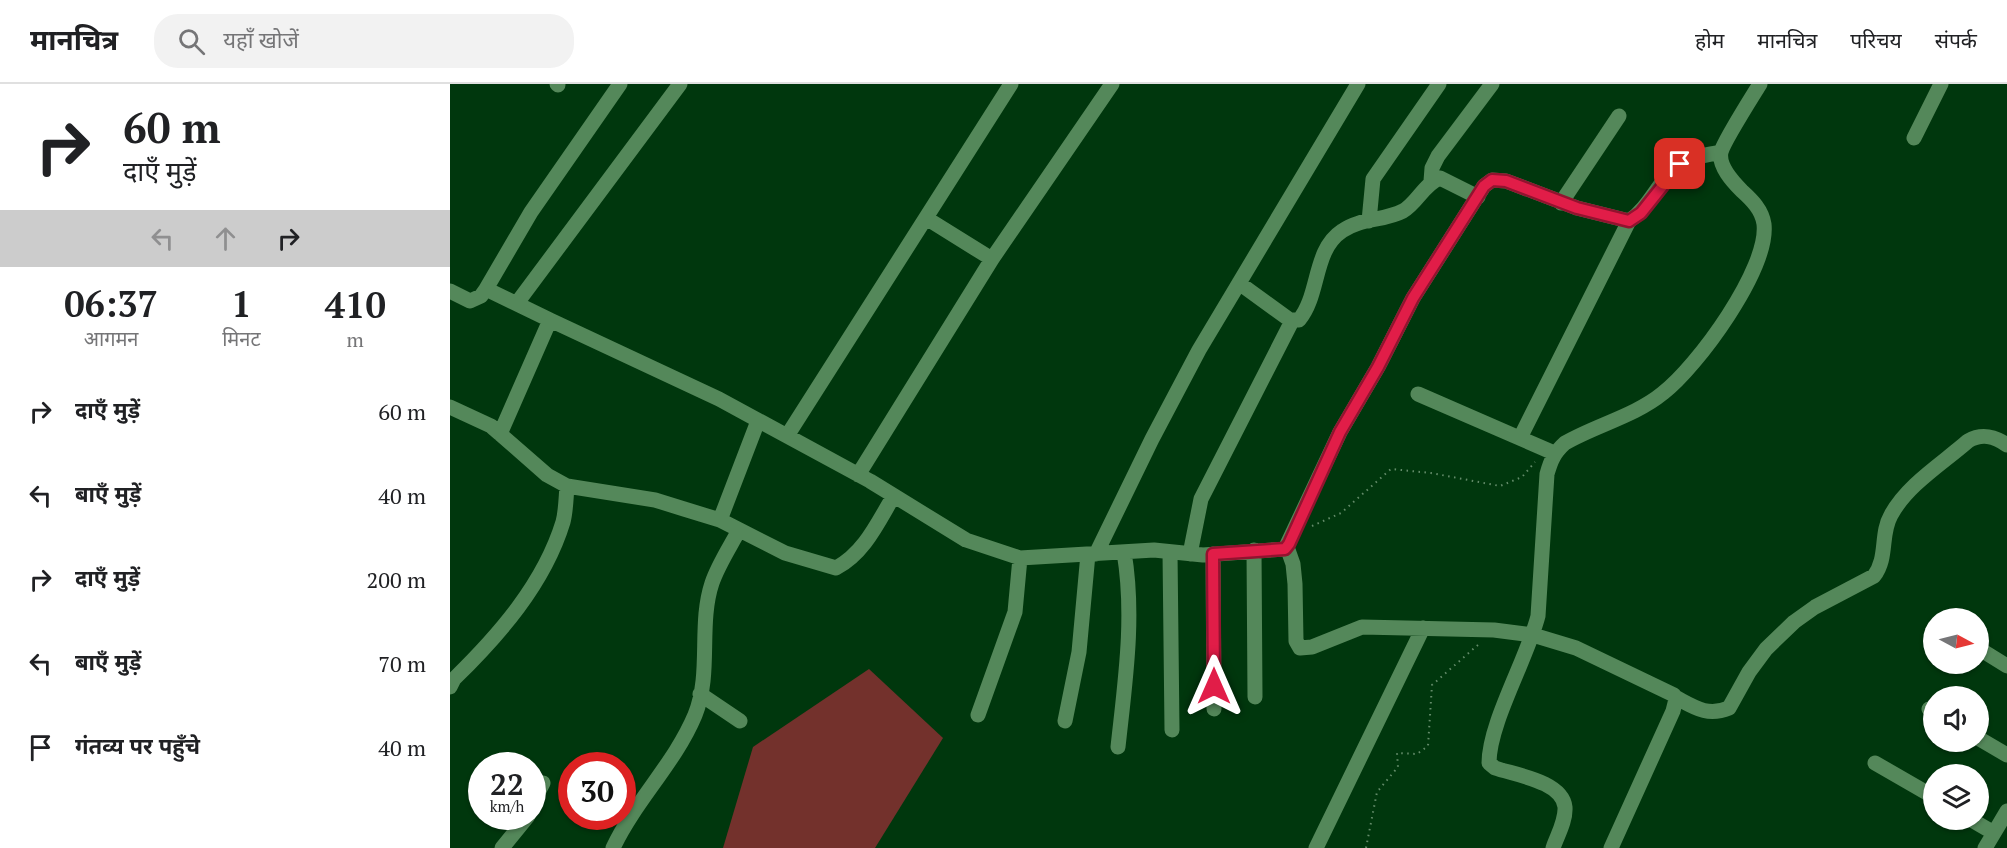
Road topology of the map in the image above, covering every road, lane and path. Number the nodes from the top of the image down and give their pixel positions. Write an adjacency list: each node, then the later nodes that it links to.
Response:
1 (620, 84): 21 (street)
2 (680, 84): 23 (street)
3 (1011, 84): 16 (street)
4 (1112, 84): 19 (street)
5 (1358, 84): 20 (street)
6 (1439, 84): 17 (street)
7 (1492, 84): 13 (street)
8 (1760, 84): 12 (street)
9 (1941, 84): 11 (street)
10 (1620, 117): 15 (street)
11 (1914, 138)
12 (1721, 152): 18 (street); 33 (street)
13 (1431, 181): 14 (street); 17 (street)
14 (1478, 197): 15 (street); 40 (street)
15 (1562, 203): 18 (street)
16 (926, 218): 19 (street); 30 (street)
17 (1369, 221): 25 (street)
18 (1629, 221): 31 (street)
19 (992, 259): 34 (street)
20 (1239, 283): 25 (street); 44 (street)
21 (486, 289): 22 (street); 23 (street)
22 (450, 291)
23 (517, 303): 24 (street)
24 (550, 320): 28 (street); 29 (street)
25 (1292, 321): 45 (street)
26 (1418, 394): 31 (street)
27 (450, 407): 29 (street)
28 (758, 421): 30 (street); 37 (street)
29 (500, 434): 35 (street)
30 (787, 436): 34 (street)
31 (1520, 438): 33 (street)
32 (2007, 445): 56 (street)
33 (1554, 453): 38 (path); 50 (street)
34 (858, 475): 36 (street)
35 (567, 486): 37 (street); 53 (street)
36 (893, 497): 39 (street); 47 (street)
37 (720, 520): 39 (street)
38 (1311, 526)
39 (739, 530): 54 (street)
40 (1287, 547): 41 (street); 48 (street)
41 (1254, 550): 46 (street); 55 (street)
42 (1124, 552): 43 (street); 44 (street); 63 (street)
43 (1170, 552): 45 (street); 61 (street)
44 (1092, 554): 47 (street); 60 (street)
45 (1190, 554): 46 (street)
46 (1213, 554): 57 (street)
47 (1020, 558): 58 (street)
48 (1423, 628): 49 (street); 73 (street)
49 (1494, 630): 50 (street); 74 (path)
50 (1533, 635): 56 (street); 75 (street)
51 (1989, 655): 52 (street)
52 (2007, 666)
53 (450, 687)
54 (700, 694): 59 (street); 72 (street)
55 (1255, 697)
56 (1675, 697): 76 (street)
57 (1214, 709)
58 (978, 716)
59 (740, 721)
60 (1065, 721)
61 (1172, 730)
62 (1989, 744): 64 (street)
63 (1118, 747)
64 (2007, 755)
65 (1875, 763): 66 (street)
66 (1923, 791)
67 (2007, 811): 70 (street)
68 (517, 830): 71 (street)
69 (1989, 830): 70 (street)
70 (1994, 833): 77 (street)
71 (502, 848)
72 (614, 848)
73 (1316, 848)
74 (1366, 848)
75 (1553, 848)
76 (1611, 848)
77 (1985, 848)

